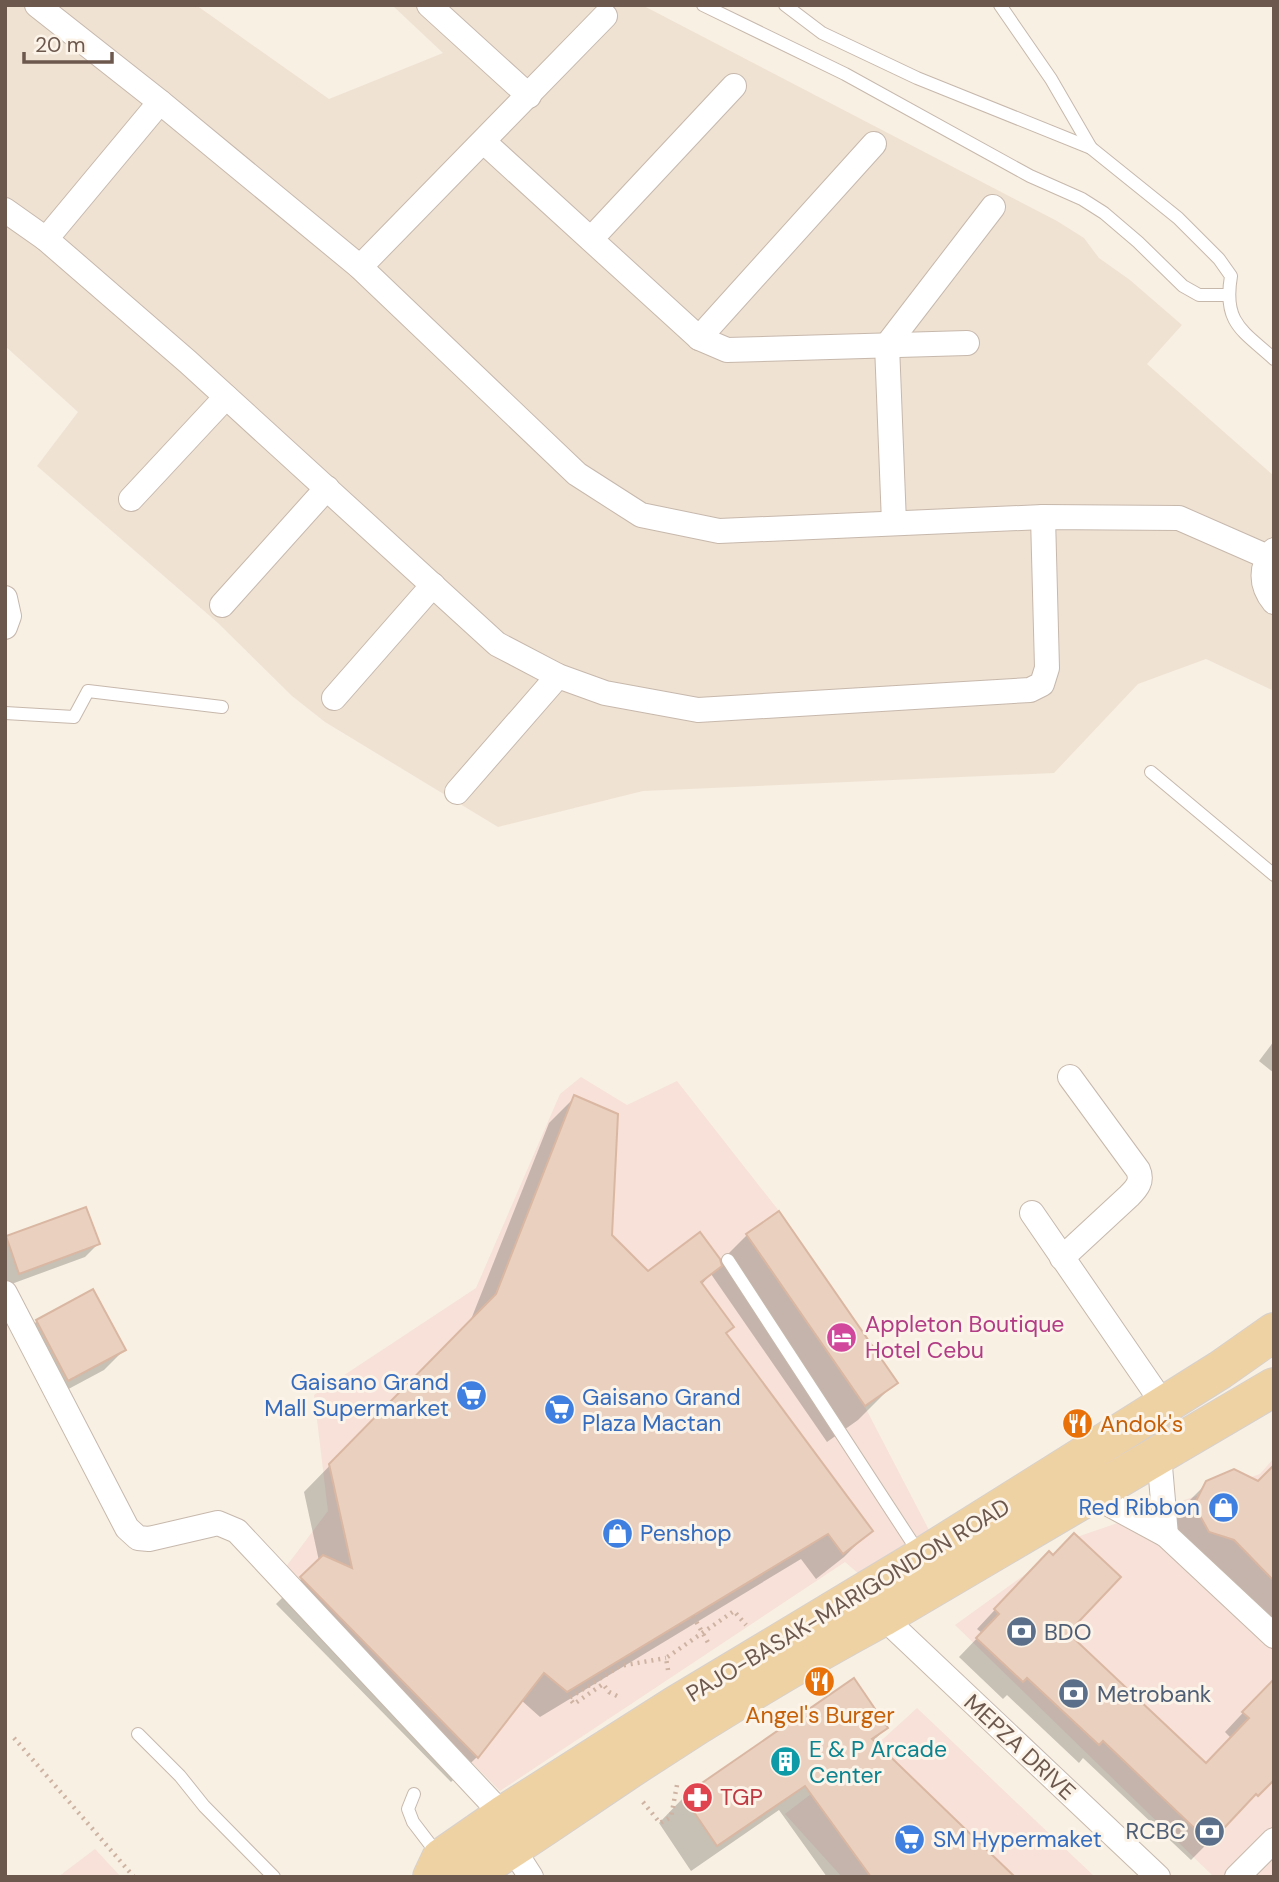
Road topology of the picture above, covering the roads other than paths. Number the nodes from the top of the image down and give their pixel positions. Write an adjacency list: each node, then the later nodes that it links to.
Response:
1 (37, 5): 9 (street)
2 (429, 5): 8 (street)
3 (703, 5): 18 (lane)
4 (785, 5): 12 (lane)
5 (1000, 5): 12 (lane)
6 (604, 16): 8 (street)
7 (734, 86): 16 (street)
8 (529, 96): 10 (street)
9 (160, 102): 15 (street); 17 (street)
10 (484, 142): 16 (street); 17 (street)
11 (874, 144): 19 (street)
12 (1091, 148): 18 (lane)
13 (993, 207): 21 (street)
14 (5, 210): 15 (street)
15 (46, 239): 23 (street)
16 (591, 239): 19 (street)
17 (360, 267): 27 (street)
18 (1228, 295): 22 (lane)
19 (699, 338): 21 (street)
20 (967, 343): 21 (street)
21 (887, 345): 27 (street)
22 (1274, 359)
23 (226, 397): 24 (street); 25 (street)
24 (327, 488): 29 (street); 32 (street)
25 (131, 499)
26 (1043, 517): 27 (street); 28 (street); 34 (street)
27 (894, 523)
28 (1271, 554): 31 (street)
29 (433, 585): 34 (street); 35 (street)
30 (5, 598): 33 (street)
31 (1274, 601)
32 (222, 605)
33 (5, 627)
34 (558, 676): 39 (street)
35 (334, 698)
36 (222, 706): 37 (lane)
37 (5, 713)
38 (1151, 772): 40 (lane)
39 (457, 792)
40 (1274, 875)
41 (1070, 1077): 43 (street)
42 (1032, 1213): 43 (street)
43 (1062, 1258): 48 (street)
44 (728, 1260): 52 (lane)
45 (5, 1293): 58 (street)
46 (1274, 1332): 48 (main road, PAJO-BASAK-MARIGONDON ROAD)
47 (1274, 1387): 49 (main road, PAJO-BASAK-MARIGONDON ROAD)
48 (1164, 1405): 52 (main road, PAJO-BASAK-MARIGONDON ROAD)
49 (1159, 1455): 50 (main road, PAJO-BASAK-MARIGONDON ROAD); 51 (street)
50 (1092, 1495): 51 (street); 53 (main road, PAJO-BASAK-MARIGONDON ROAD)
51 (1166, 1535): 54 (street)
52 (922, 1557): 58 (main road, PAJO-BASAK-MARIGONDON ROAD)
53 (883, 1617): 58 (main road, PAJO-BASAK-MARIGONDON ROAD); 61 (street, MEPZA DRIVE)
54 (1274, 1636)
55 (138, 1734): 60 (lane)
56 (414, 1794): 59 (lane)
57 (1274, 1840): 62 (street)
58 (516, 1847): 59 (main road, PAJO-BASAK-MARIGONDON ROAD)
59 (446, 1871)
60 (274, 1877)
61 (1158, 1877)
62 (1237, 1877)

